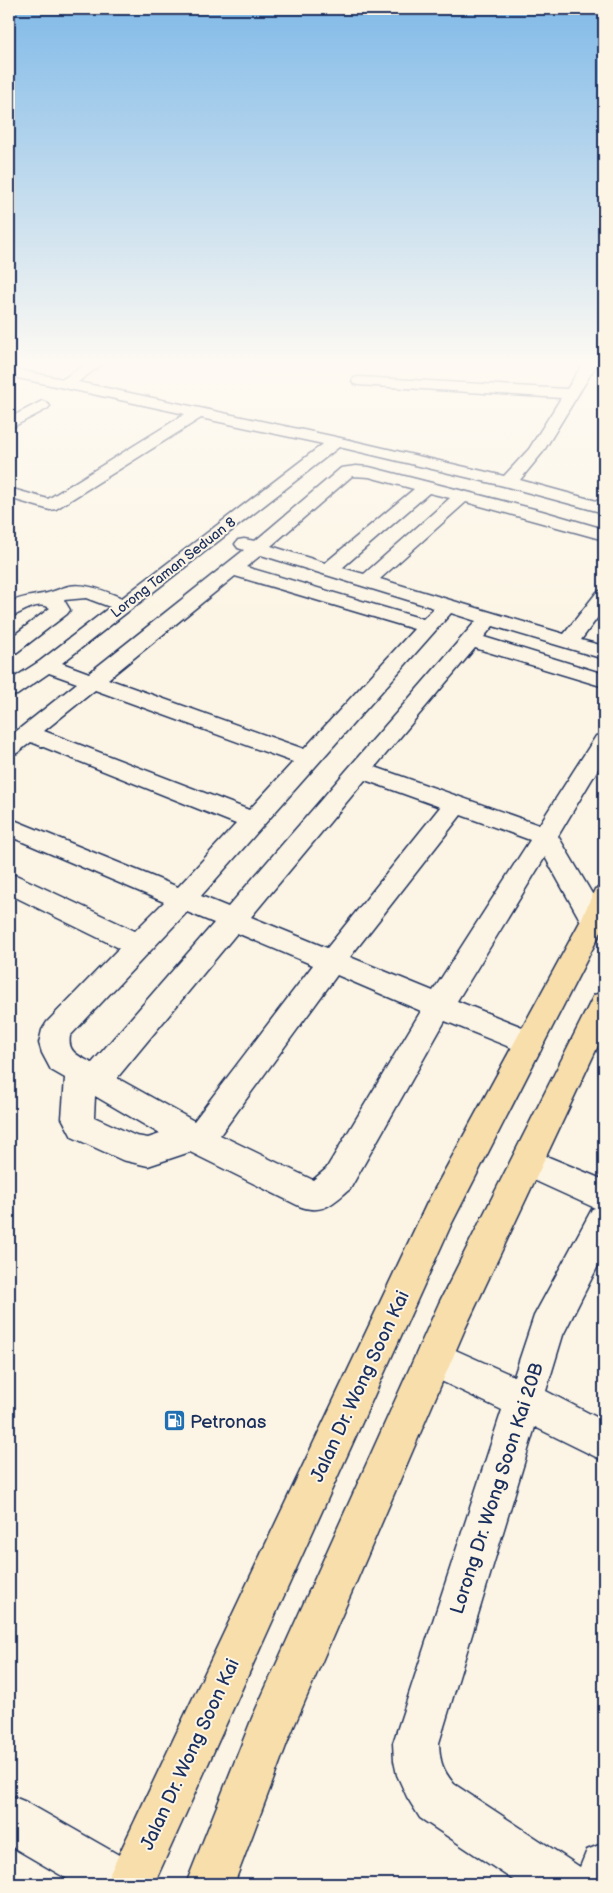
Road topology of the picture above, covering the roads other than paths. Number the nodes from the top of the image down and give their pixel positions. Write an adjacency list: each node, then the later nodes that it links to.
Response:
1 (139, 450): 7 (street)
2 (325, 450): 12 (street, Lorong Taman Seduan 8)
3 (383, 450): 5 (street)
4 (533, 450): 5 (street)
5 (517, 474): 8 (street)
6 (426, 487): 9 (street); 14 (street); 16 (street)
7 (9, 493)
8 (553, 494): 10 (street); 11 (street)
9 (462, 497): 11 (street); 17 (street)
10 (604, 508)
11 (536, 515): 13 (street)
12 (214, 534): 14 (street); 20 (street, Lorong Taman Seduan 8)
13 (604, 535)
14 (258, 548): 15 (street); 16 (street)
15 (232, 569): 24 (street); 30 (street)
16 (328, 569): 17 (street)
17 (368, 581): 21 (street)
18 (604, 596): 26 (street)
19 (49, 599): 20 (street); 22 (street); 27 (street)
20 (123, 605): 29 (street, Lorong Taman Seduan 8)
21 (446, 605): 23 (street); 24 (street)
22 (9, 611)
23 (489, 618): 25 (street); 26 (street)
24 (427, 627): 36 (street)
25 (471, 640): 31 (street); 37 (street)
26 (569, 642): 28 (street)
27 (15, 644): 29 (street)
28 (604, 653)
29 (54, 659): 30 (street); 32 (street, Lorong Taman Seduan 8)
30 (92, 681): 33 (street); 36 (street)
31 (604, 681)
32 (9, 690)
33 (28, 733): 35 (street); 39 (street)
34 (604, 741): 41 (street)
35 (9, 748)
36 (308, 759): 39 (street)
37 (360, 770): 38 (street); 45 (street)
38 (456, 804): 41 (street); 47 (street)
39 (253, 821): 43 (street)
40 (9, 826): 43 (street)
41 (545, 836): 44 (street); 49 (street)
42 (9, 884): 46 (street)
43 (182, 900): 45 (street); 46 (street)
44 (599, 908): 50 (main road, Jalan Dr. Wong Soon Kai)
45 (233, 919): 47 (street); 51 (street)
46 (139, 945): 51 (street)
47 (332, 961): 49 (street); 52 (street)
48 (604, 1003): 53 (main road)
49 (439, 1006): 50 (street); 52 (street)
50 (529, 1043): 62 (main road, Jalan Dr. Wong Soon Kai)
51 (88, 1076): 52 (street); 52 (street)
52 (195, 1138)
53 (527, 1162): 54 (street); 56 (main road)
54 (604, 1196)
55 (604, 1220): 57 (street, Lorong Dr. Wong Soon Kai 20B)
56 (433, 1358): 57 (street); 63 (main road)
57 (524, 1400): 58 (street); 64 (street, Lorong Dr. Wong Soon Kai 20B)
58 (604, 1442)
59 (9, 1818): 61 (street)
60 (604, 1867): 65 (street)
61 (123, 1884)
62 (129, 1884)
63 (210, 1884)
64 (562, 1884)
65 (599, 1884)

